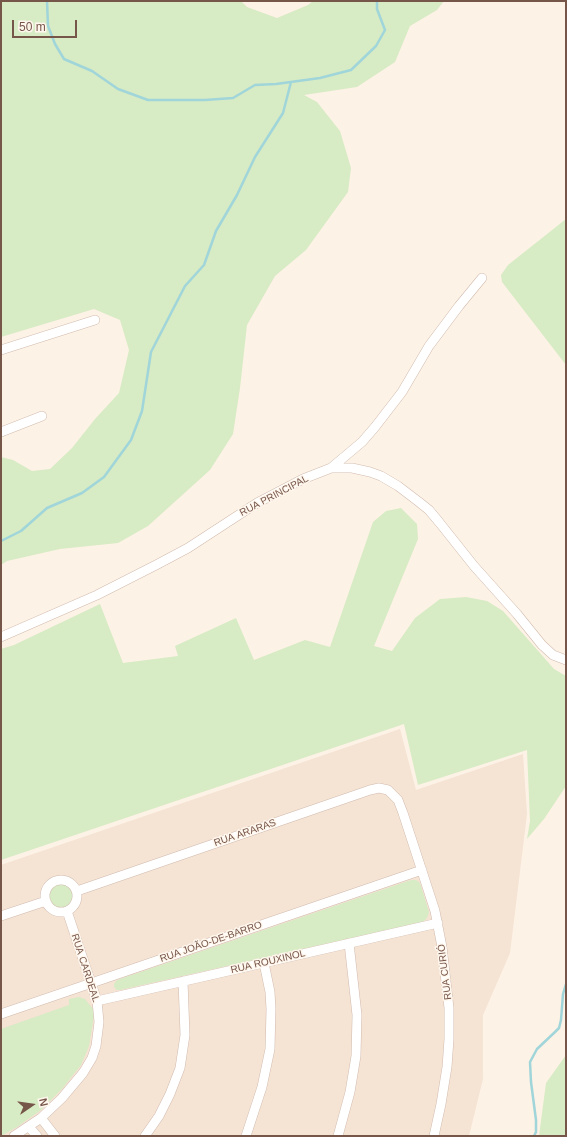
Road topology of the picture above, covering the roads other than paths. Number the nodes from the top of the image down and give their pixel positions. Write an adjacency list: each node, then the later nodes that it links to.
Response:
1 (482, 278): 6 (street, RUA PRINCIPAL)
2 (95, 320): 3 (street)
3 (1, 350)
4 (42, 416): 5 (street)
5 (1, 432)
6 (331, 468): 7 (street, RUA PRINCIPAL); 8 (street)
7 (1, 637)
8 (566, 660)
9 (403, 813): 10 (street, RUA CURIÓ); 11 (street, RUA ARARAS)
10 (422, 870): 15 (street, RUA CURIÓ); 19 (street, RUA JOÃO-DE-BARRO)
11 (77, 891): 12 (street); 13 (street)
12 (46, 901): 13 (street); 14 (street)
13 (66, 911): 19 (street, RUA CARDEAL)
14 (1, 916)
15 (438, 923): 16 (street, RUA ROUXINOL); 30 (street, RUA CURIÓ)
16 (349, 943): 17 (street, RUA ROUXINOL); 29 (street)
17 (264, 963): 18 (street, RUA ROUXINOL); 28 (street)
18 (183, 981): 20 (street, RUA ROUXINOL); 27 (street)
19 (91, 983): 20 (street, RUA CARDEAL); 21 (street, RUA JOÃO-DE-BARRO)
20 (97, 1001): 22 (street, RUA CARDEAL)
21 (1, 1014)
22 (41, 1118): 23 (street, RUA CARDEAL); 26 (street)
23 (29, 1127): 24 (street, RUA CARDEAL); 25 (street)
24 (14, 1136)
25 (36, 1136)
26 (55, 1136)
27 (145, 1136)
28 (246, 1136)
29 (338, 1136)
30 (434, 1136)

